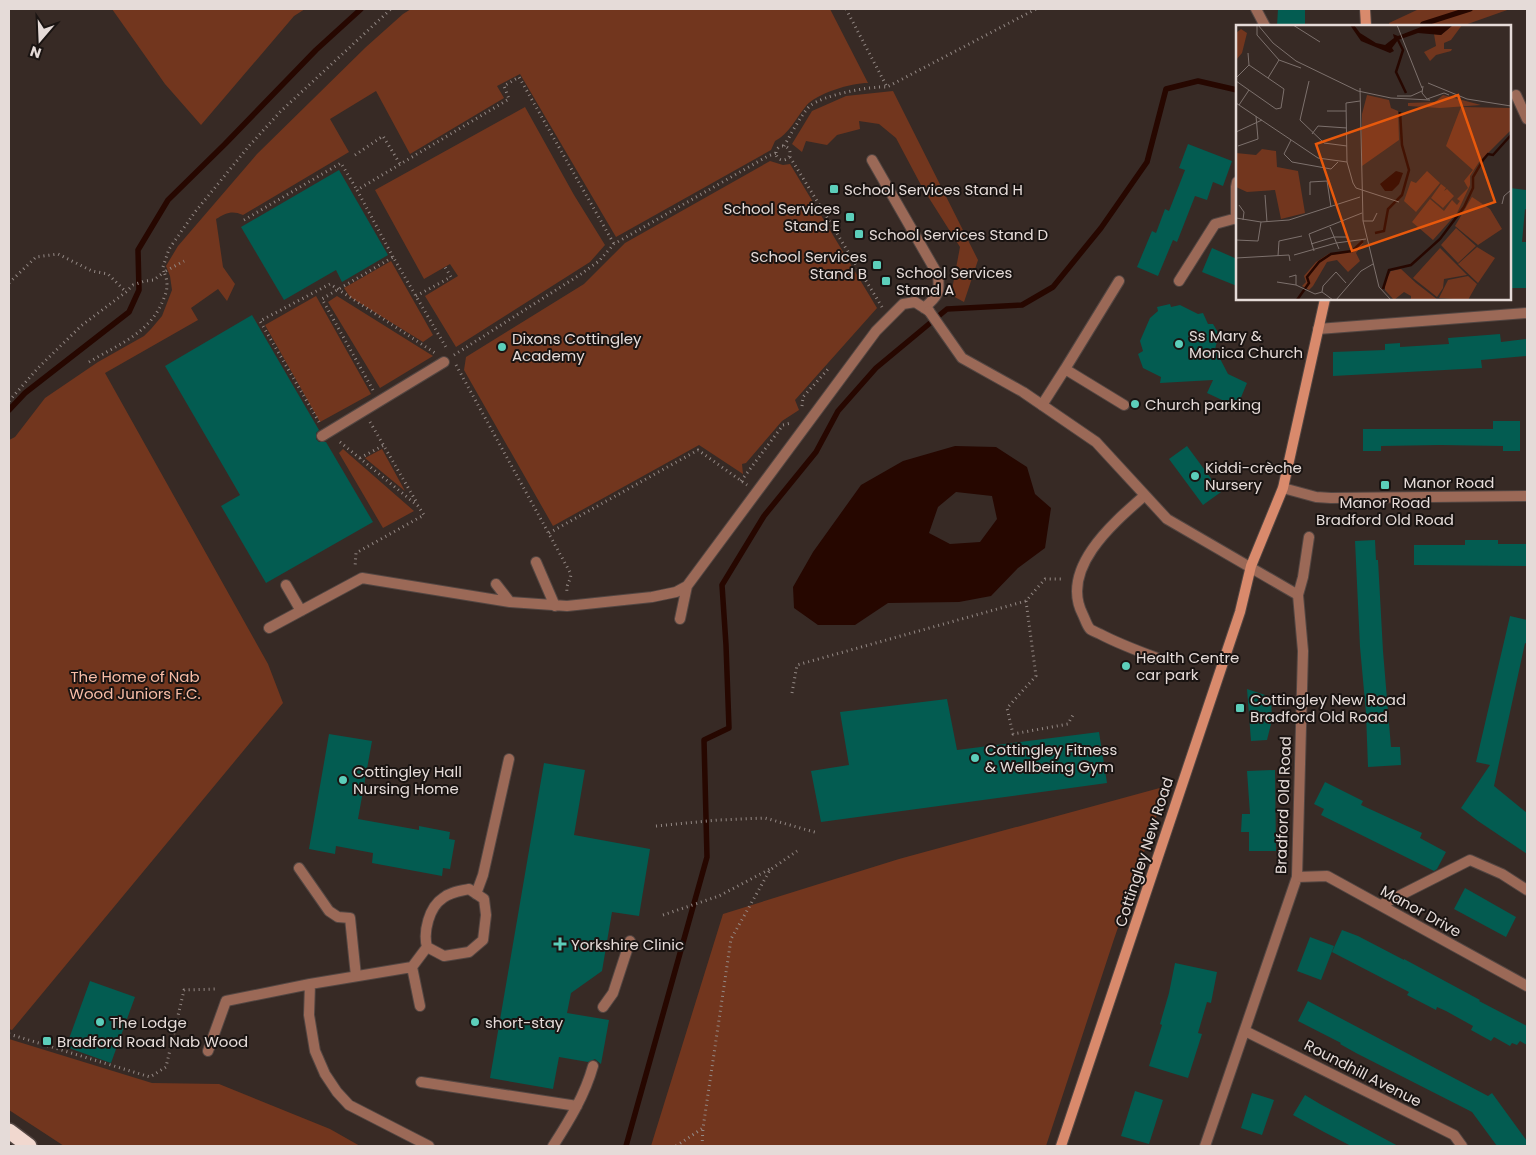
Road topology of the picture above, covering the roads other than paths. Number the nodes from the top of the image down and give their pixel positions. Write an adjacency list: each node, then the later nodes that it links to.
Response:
1 (1256, 9): 3 (street)
2 (1366, 9): 4 (main road)
3 (1264, 25)
4 (1366, 25)
5 (1513, 94): 6 (street); 7 (street)
6 (1527, 97)
7 (1527, 119)
8 (872, 160): 13 (street)
9 (1236, 218): 11 (street)
10 (1119, 281): 17 (street)
11 (1179, 281)
12 (1324, 300): 15 (main road)
13 (927, 310): 18 (street); 29 (street)
14 (1527, 313): 15 (street)
15 (1318, 329): 21 (main road, Cottingley New Road)
16 (444, 358): 20 (street)
17 (1065, 369): 18 (street); 19 (street)
18 (1042, 405): 22 (street)
19 (1124, 405)
20 (325, 434)
21 (1283, 488): 23 (street, Manor Road); 26 (main road, Cottingley New Road)
22 (1144, 496): 26 (street); 36 (street)
23 (1527, 496)
24 (1310, 537): 30 (street, Bradford Old Road)
25 (536, 562): 32 (street)
26 (1251, 566): 30 (street); 60 (main road, Cottingley New Road)
27 (496, 584): 31 (street)
28 (286, 585): 33 (street)
29 (688, 586): 32 (street); 34 (street)
30 (1298, 595): 39 (street, Bradford Old Road)
31 (510, 602): 32 (street); 33 (street)
32 (555, 606)
33 (301, 611): 35 (street)
34 (680, 618)
35 (269, 628)
36 (1157, 658)
37 (509, 759): 41 (street)
38 (299, 868): 46 (street)
39 (1297, 877): 42 (street, Manor Drive); 51 (street, Bradford Old Road)
40 (1527, 890): 42 (street)
41 (476, 894): 44 (street); 44 (street)
42 (1381, 906): 48 (street, Manor Drive)
43 (630, 941): 50 (street)
44 (427, 947): 45 (street)
45 (412, 967): 46 (street); 49 (street)
46 (356, 976): 47 (street)
47 (310, 984): 52 (street); 58 (street)
48 (1527, 986)
49 (420, 1006)
50 (603, 1007)
51 (1245, 1030): 61 (street, Bradford Old Road); 62 (street, Roundhill Avenue)
52 (208, 1051)
53 (593, 1066): 55 (street)
54 (420, 1082): 55 (street)
55 (577, 1106): 59 (street)
56 (9, 1131): 57 (highway)
57 (29, 1146)
58 (429, 1146)
59 (553, 1146)
60 (1061, 1146)
61 (1205, 1146)
62 (1462, 1146)

